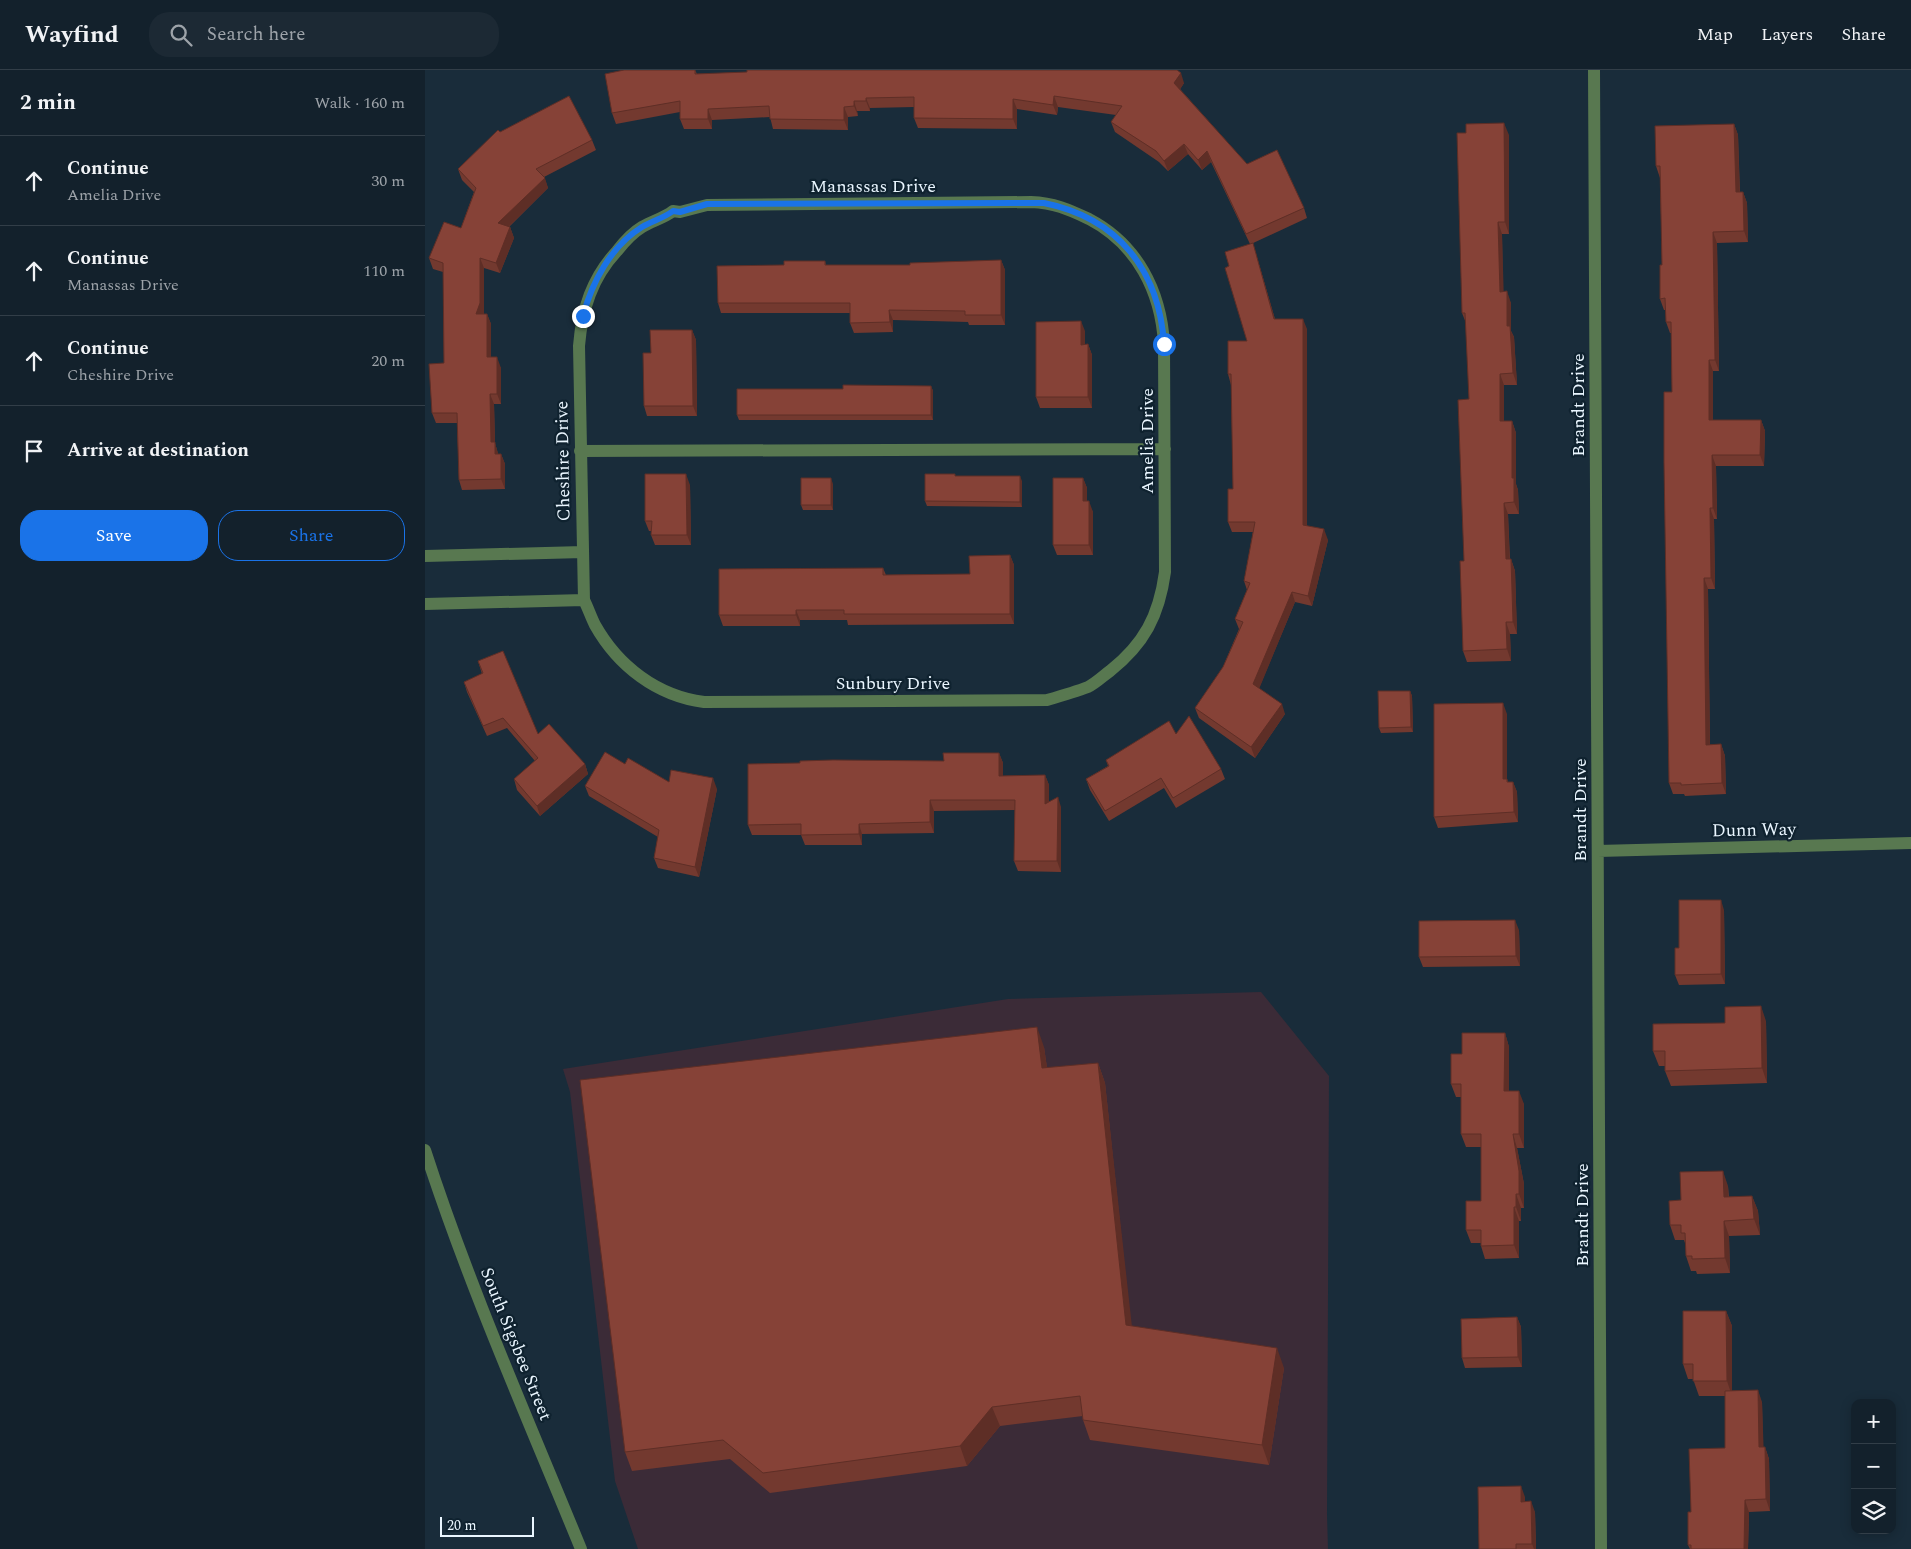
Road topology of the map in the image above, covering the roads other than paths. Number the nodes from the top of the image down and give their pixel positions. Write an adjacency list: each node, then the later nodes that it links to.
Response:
1 (1594, 70): 13 (street, Brandt Drive)
2 (630, 237): 3 (street, Manassas Drive); 4 (street, Cheshire Drive)
3 (1116, 238): 5 (street, Amelia Drive)
4 (580, 450): 5 (street); 6 (street, Cheshire Drive)
5 (1165, 450): 10 (street, Amelia Drive)
6 (583, 552): 7 (street); 8 (street, Cheshire Drive)
7 (425, 556)
8 (584, 600): 9 (street); 11 (street, Cheshire Drive)
9 (425, 604)
10 (1132, 649): 11 (street, Sunbury Drive)
11 (642, 678)
12 (1911, 843): 13 (street, Dunn Way)
13 (1598, 851): 16 (street, Brandt Drive)
14 (425, 1150): 15 (street, South Sigsbee Street)
15 (581, 1549)
16 (1601, 1549)

